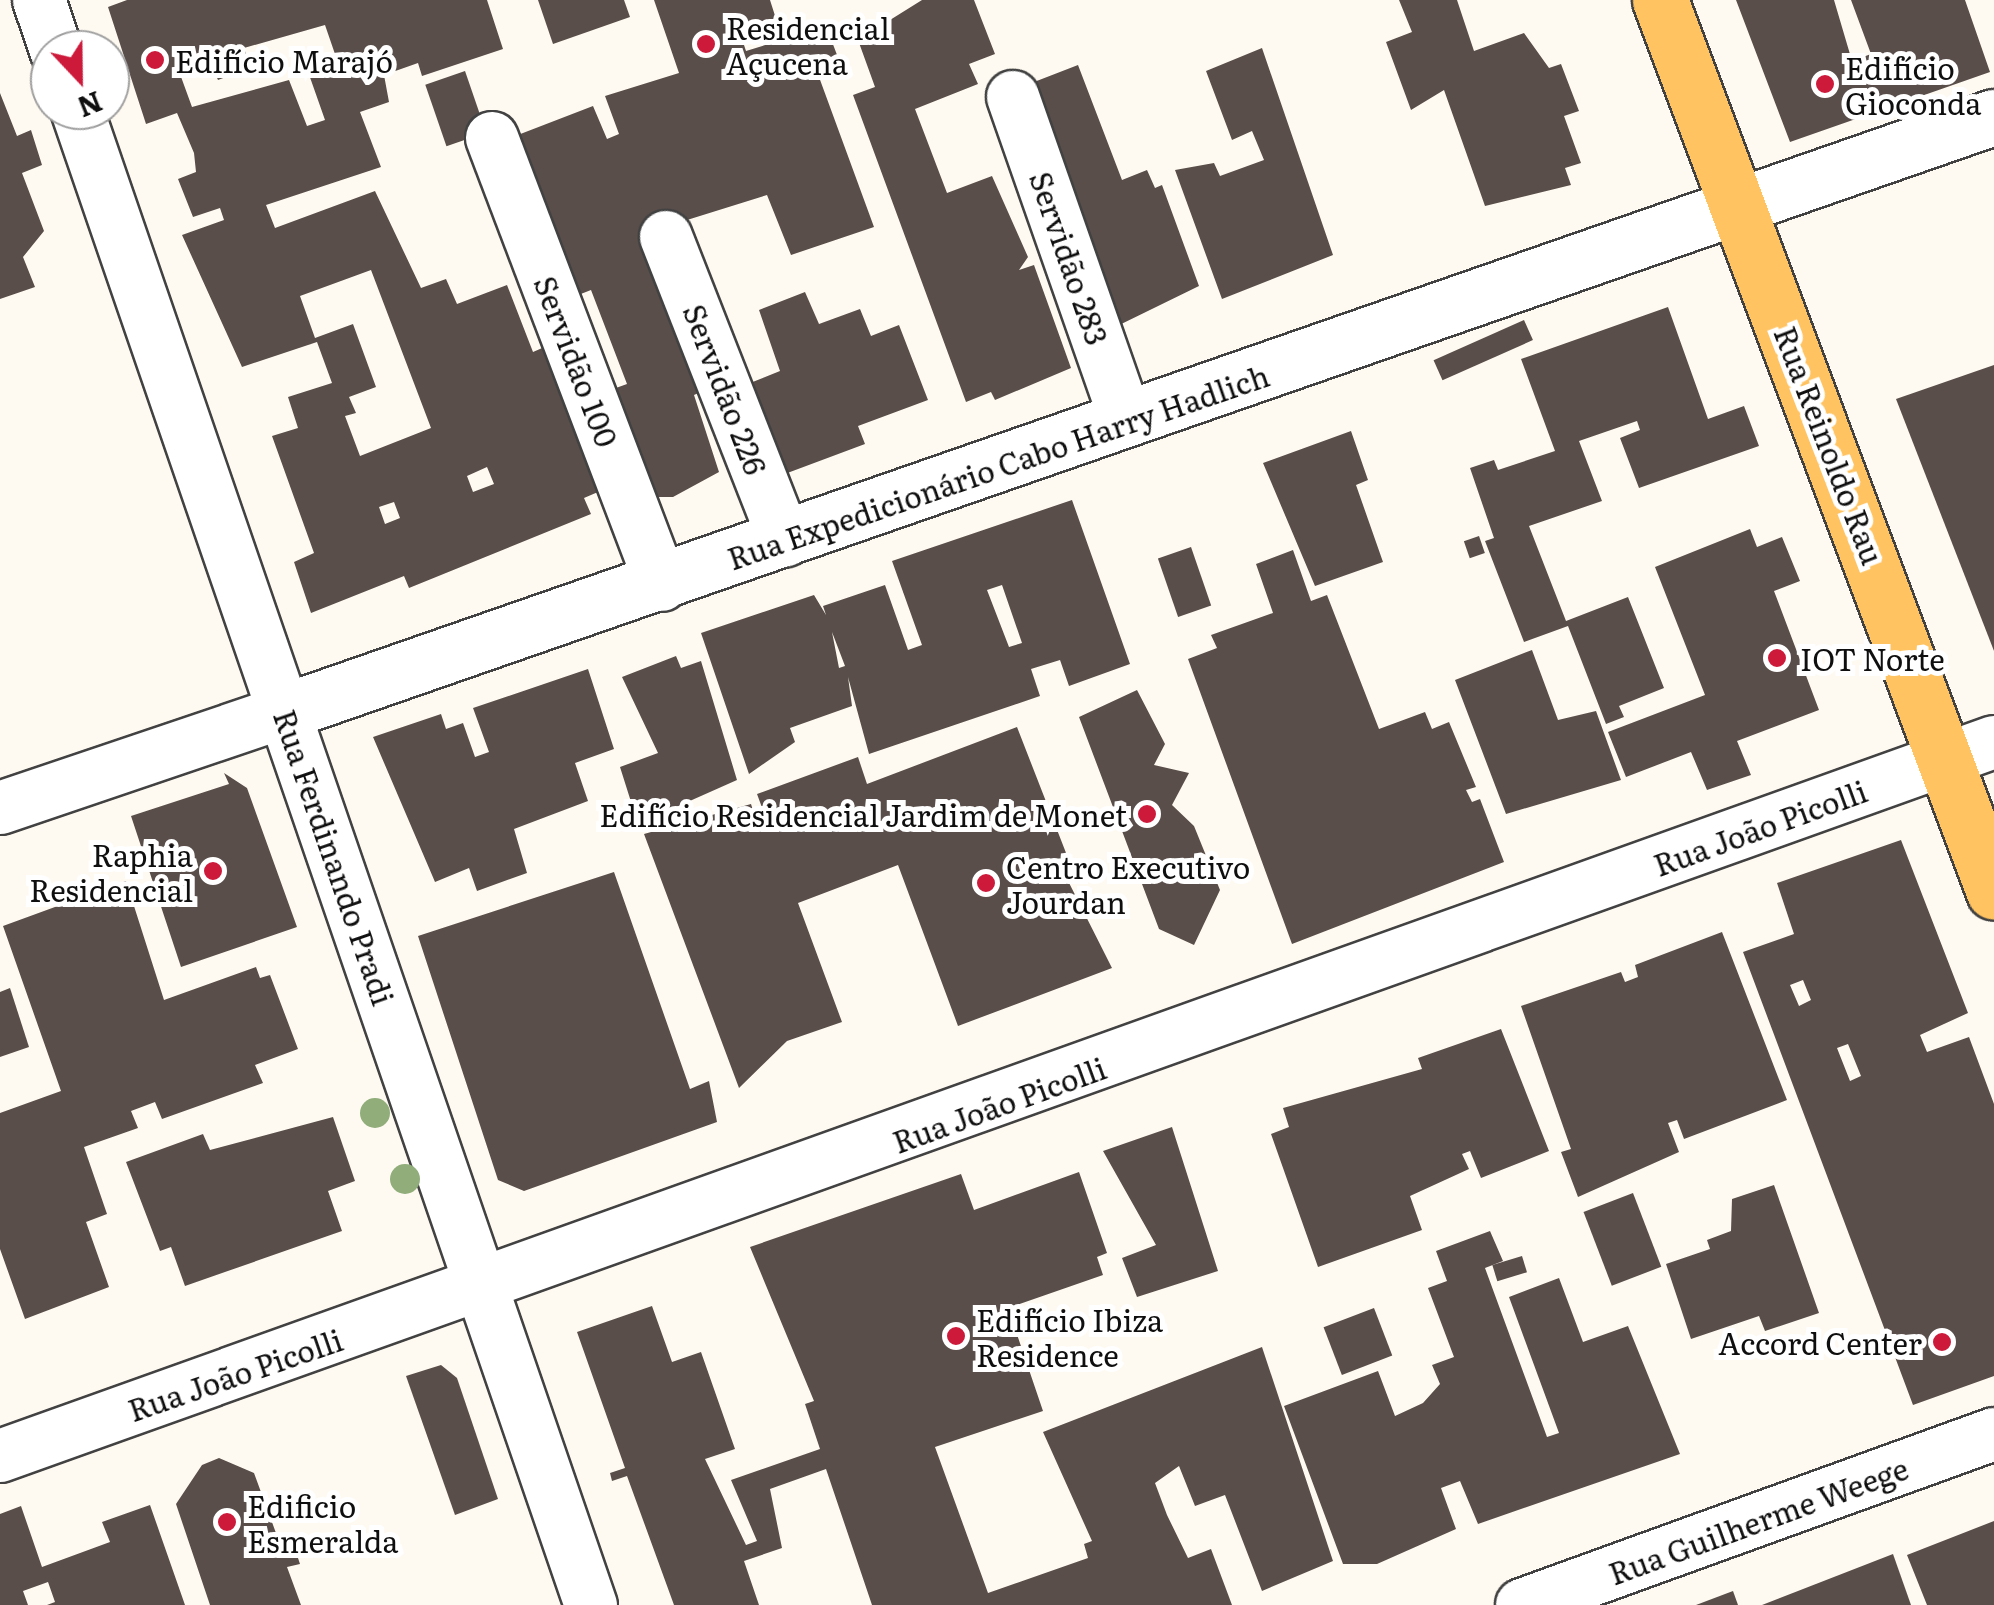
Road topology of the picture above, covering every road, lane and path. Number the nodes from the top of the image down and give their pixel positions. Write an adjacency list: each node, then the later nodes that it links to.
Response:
1 (39, 0): 3 (street)
2 (1660, 0): 8 (main road, Rua Reinoldo Rau)
3 (49, 30)
4 (1013, 98): 10 (street, Servidão 283)
5 (1994, 117): 8 (street, Rua Expedicionário Cabo Harry Hadlich)
6 (84, 130): 13 (street, Rua Ferdinando Pradi)
7 (492, 138): 12 (street, Servidão 100)
8 (1738, 208): 10 (street, Rua Expedicionário Cabo Harry Hadlich); 14 (main road, Rua Reinoldo Rau)
9 (666, 238): 11 (street, Servidão 226)
10 (1126, 419): 11 (street, Rua Expedicionário Cabo Harry Hadlich)
11 (785, 540): 12 (street, Rua Expedicionário Cabo Harry Hadlich)
12 (662, 585): 13 (street, Rua Expedicionário Cabo Harry Hadlich)
13 (286, 712): 15 (street, Rua Expedicionário Cabo Harry Hadlich); 17 (street, Rua Ferdinando Pradi)
14 (1970, 750): 16 (main road, Rua Reinoldo Rau); 17 (street, Rua João Picolli)
15 (0, 808)
16 (1994, 892)
17 (481, 1288): 19 (street, Rua João Picolli); 20 (street, Rua Ferdinando Pradi)
18 (1994, 1434): 21 (street, Rua Guilherme Weege)
19 (0, 1456)
20 (590, 1605)
21 (1522, 1605)

